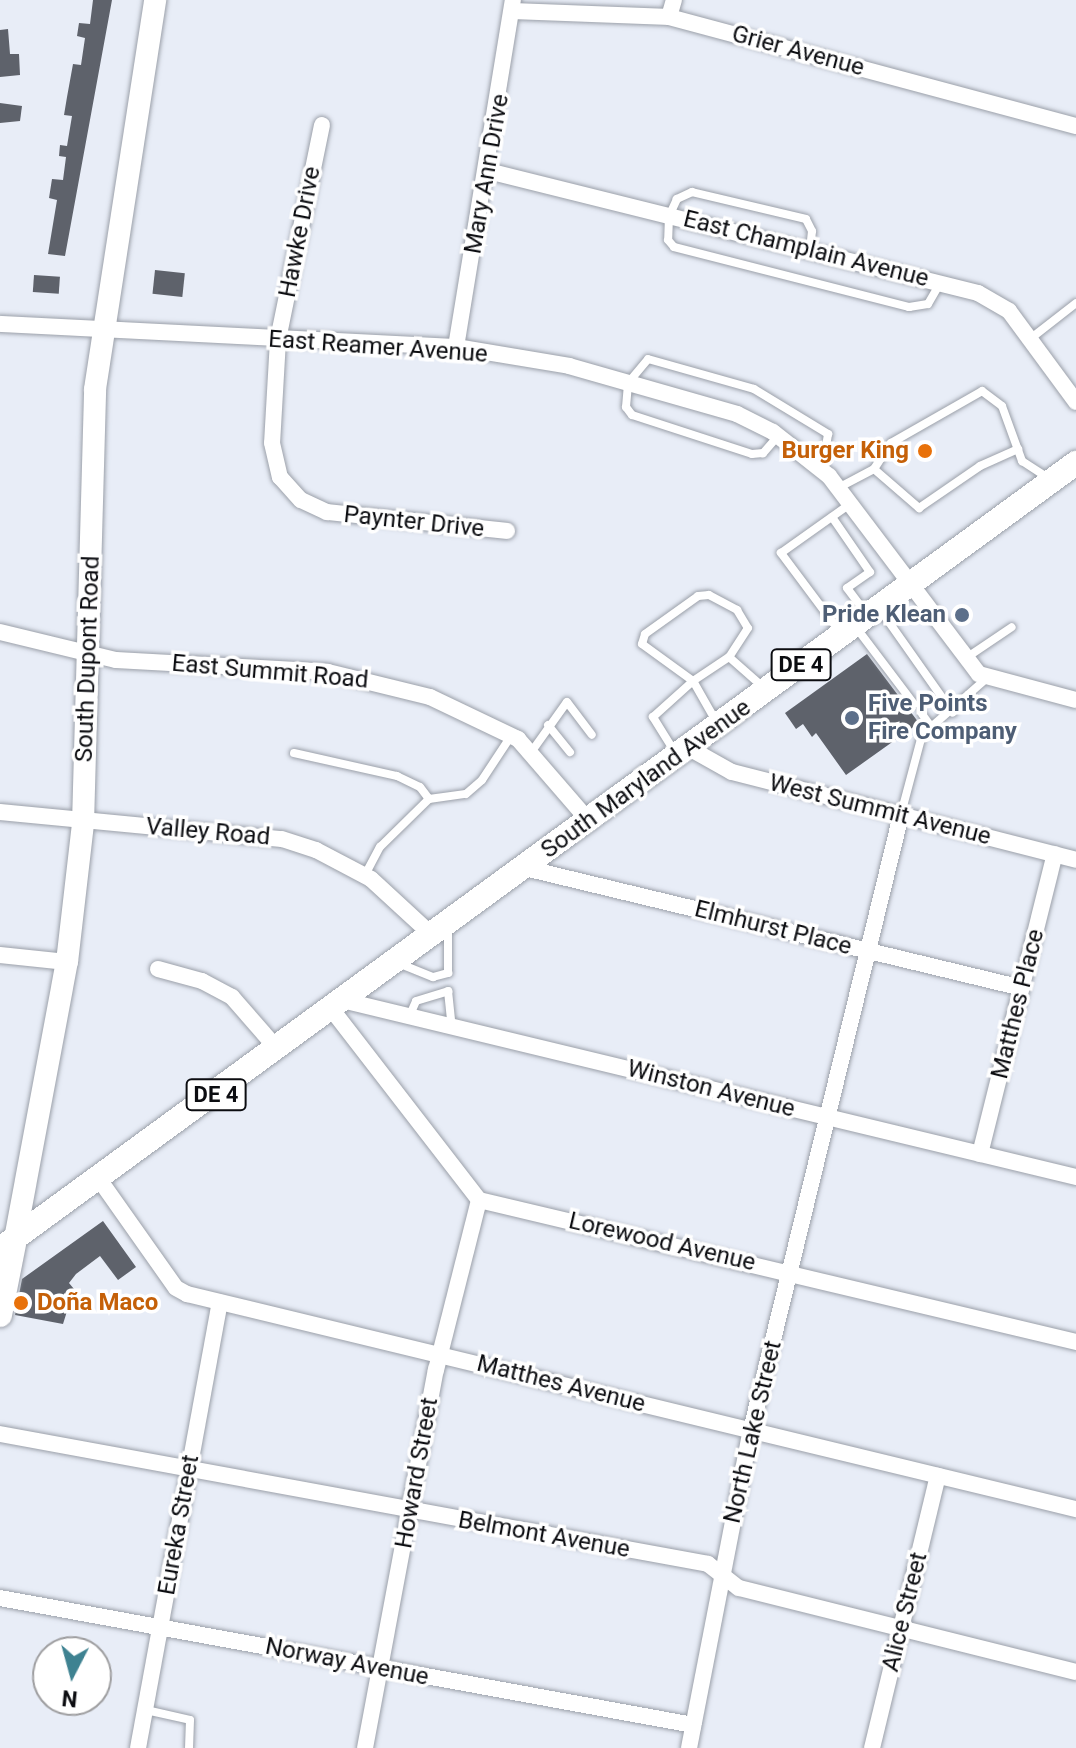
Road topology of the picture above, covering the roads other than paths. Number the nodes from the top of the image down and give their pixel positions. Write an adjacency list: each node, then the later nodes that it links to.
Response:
1 (155, 0): 13 (street, South Dupont Road)
2 (674, 0): 4 (street)
3 (514, 6): 4 (street, Grier Avenue); 7 (street, Mary Ann Drive)
4 (669, 17): 6 (street, Grier Avenue)
5 (322, 125): 15 (street, Hawke Drive)
6 (1076, 126)
7 (488, 171): 8 (street, East Champlain Avenue); 16 (street, Mary Ann Drive)
8 (669, 216): 9 (street, East Champlain Avenue); 9 (lane); 10 (lane)
9 (810, 250): 10 (street, East Champlain Avenue)
10 (940, 283): 14 (street, East Champlain Avenue)
11 (1076, 303): 14 (lane)
12 (0, 324): 13 (street)
13 (101, 330): 15 (street, East Reamer Avenue); 33 (street, South Dupont Road)
14 (1030, 339): 18 (street, East Champlain Avenue)
15 (278, 340): 16 (street, East Reamer Avenue); 28 (street, Paynter Drive)
16 (456, 347): 17 (street, East Reamer Avenue)
17 (628, 383): 19 (street, East Reamer Avenue); 19 (lane); 23 (lane)
18 (1076, 402)
19 (778, 436): 23 (street, East Reamer Avenue)
20 (1018, 449): 22 (lane); 22 (lane); 24 (lane)
21 (1076, 463): 24 (main road, South Maryland Avenue / DE 4)
22 (874, 469): 25 (lane)
23 (821, 470): 25 (street, East Reamer Avenue)
24 (1052, 481): 29 (main road, South Maryland Avenue / DE 4)
25 (838, 488): 26 (street, East Reamer Avenue)
26 (850, 503): 27 (lane); 29 (street, East Reamer Avenue)
27 (832, 517): 30 (lane); 30 (lane)
28 (507, 531)
29 (913, 582): 30 (main road, South Maryland Avenue / DE 4); 35 (street, East Reamer Avenue)
30 (861, 621): 38 (main road, South Maryland Avenue / DE 4); 40 (lane); 41 (lane)
31 (1012, 627): 35 (lane)
32 (0, 632): 33 (street, East Summit Road)
33 (90, 655): 46 (street, East Summit Road); 56 (street, South Dupont Road)
34 (729, 657): 37 (lane); 37 (lane); 38 (lane)
35 (966, 658): 36 (street, East Reamer Avenue)
36 (988, 677): 39 (street); 41 (lane)
37 (693, 681): 44 (lane); 50 (lane)
38 (767, 690): 44 (main road, South Maryland Avenue / DE 4)
39 (1076, 700)
40 (914, 704)
41 (953, 713): 45 (lane)
42 (922, 714): 45 (lane)
43 (548, 725): 47 (lane); 48 (lane); 49 (lane)
44 (719, 726): 50 (main road, South Maryland Avenue / DE 4)
45 (932, 728): 54 (lane)
46 (511, 735): 48 (street, East Summit Road); 52 (lane)
47 (592, 735)
48 (532, 751): 55 (street, East Summit Road)
49 (570, 752)
50 (683, 752): 54 (street, West Summit Avenue); 55 (main road, South Maryland Avenue / DE 4)
51 (294, 753): 52 (lane)
52 (429, 799): 60 (lane)
53 (0, 812): 56 (street, Valley Road)
54 (901, 815): 57 (street, West Summit Avenue); 62 (street, North Lake Street)
55 (589, 821): 59 (main road, South Maryland Avenue / DE 4)
56 (83, 824): 60 (street, Valley Road); 64 (street, South Dupont Road)
57 (1055, 854): 58 (street, West Summit Avenue); 68 (street, Matthes Place)
58 (1076, 860)
59 (525, 868): 61 (main road, South Maryland Avenue / DE 4); 62 (street, Elmhurst Place)
60 (365, 875): 61 (street, Valley Road)
61 (440, 931): 65 (main road, South Maryland Avenue / DE 4); 67 (lane)
62 (868, 951): 68 (street, Elmhurst Place); 74 (street, North Lake Street)
63 (0, 955): 64 (street)
64 (67, 962): 79 (street, South Dupont Road)
65 (397, 963): 67 (lane); 70 (main road, South Maryland Avenue / DE 4)
66 (158, 969): 73 (street)
67 (448, 973): 69 (lane)
68 (1022, 988): 75 (street, Matthes Place)
69 (448, 991): 71 (lane); 72 (lane)
70 (339, 1006): 71 (street, Winston Avenue); 73 (main road, DE 4); 78 (street)
71 (409, 1017): 72 (street, Winston Avenue)
72 (453, 1027): 74 (street, Winston Avenue)
73 (278, 1050): 77 (main road, DE 4)
74 (828, 1118): 75 (street, Winston Avenue); 80 (street, North Lake Street)
75 (980, 1154): 76 (street, Winston Avenue)
76 (1076, 1177)
77 (99, 1179): 79 (main road, DE 4); 81 (street, Matthes Avenue)
78 (479, 1200): 80 (street, Lorewood Avenue); 84 (street, Howard Street)
79 (8, 1244): 82 (main road, South Dupont Road)
80 (790, 1273): 83 (street, Lorewood Avenue); 85 (street, North Lake Street)
81 (220, 1302): 84 (street, Matthes Avenue); 87 (street, Eureka Street)
82 (0, 1315)
83 (1076, 1342)
84 (440, 1354): 85 (street, Matthes Avenue); 90 (street, Howard Street)
85 (751, 1430): 88 (street, Matthes Avenue); 91 (street, North Lake Street)
86 (0, 1434): 87 (street, Belmont Avenue)
87 (189, 1470): 90 (street, Belmont Avenue); 93 (street, Eureka Street)
88 (938, 1476): 89 (street, Matthes Avenue); 94 (street, Alice Street)
89 (1076, 1509)
90 (411, 1510): 91 (street, Belmont Avenue); 95 (street, Howard Street)
91 (722, 1575): 94 (street, Belmont Avenue); 98 (street, North Lake Street)
92 (0, 1598): 93 (street, Norway Avenue)
93 (160, 1627): 95 (street, Norway Avenue); 97 (street, Eureka Street)
94 (900, 1630): 96 (street, Belmont Avenue); 103 (street, Alice Street)
95 (381, 1668): 98 (street, Norway Avenue); 101 (street, Howard Street)
96 (1076, 1672)
97 (145, 1710): 99 (street, Eureka Street); 100 (lane)
98 (693, 1725): 102 (street, North Lake Street)
99 (138, 1748)
100 (189, 1748)
101 (365, 1748)
102 (689, 1748)
103 (872, 1748)

